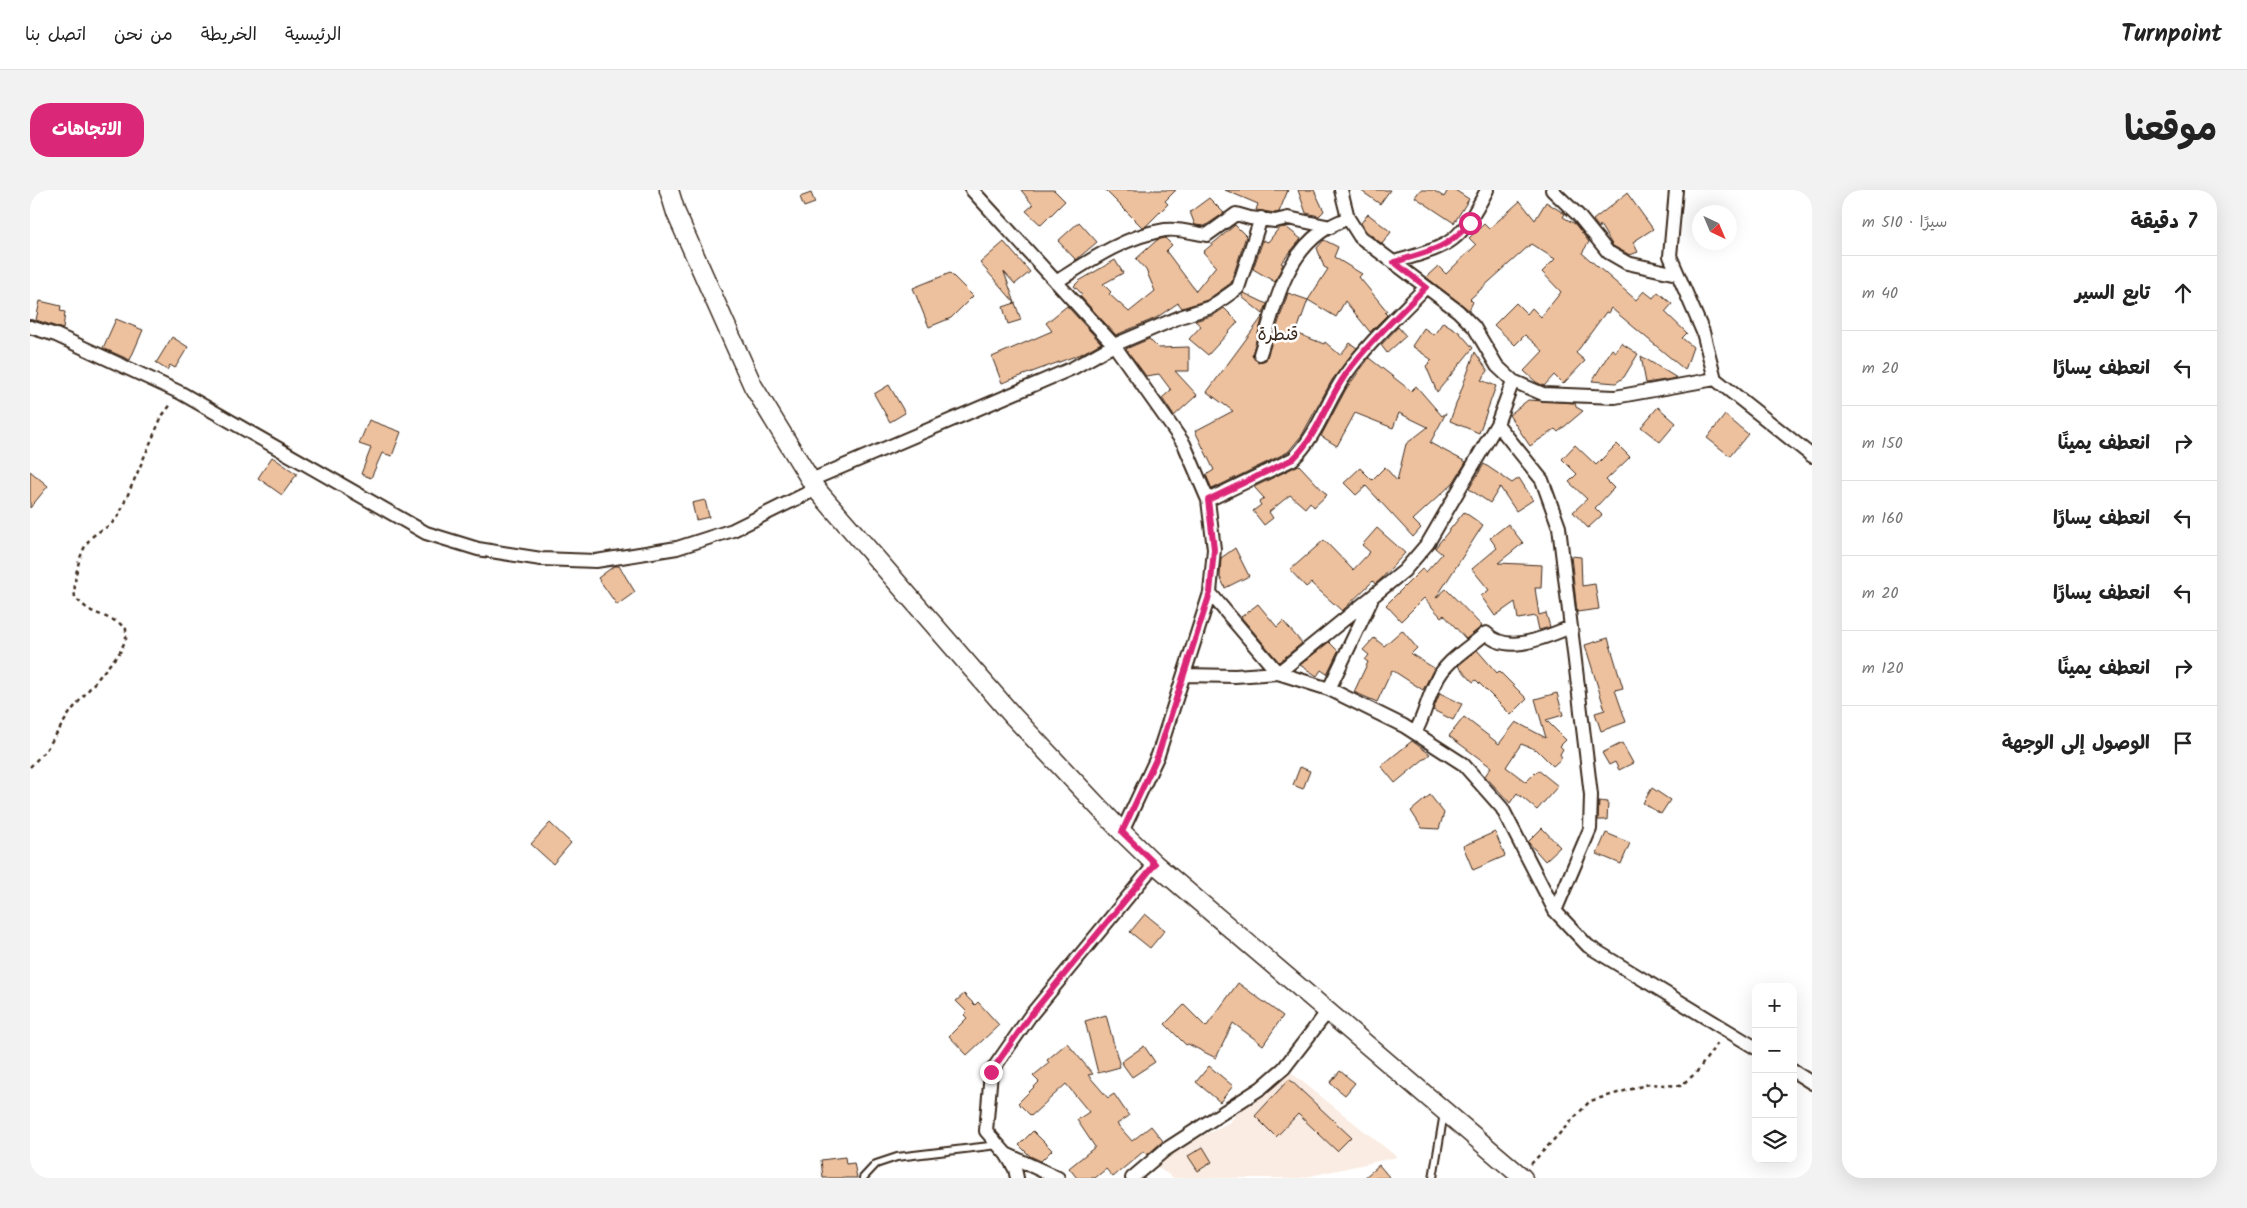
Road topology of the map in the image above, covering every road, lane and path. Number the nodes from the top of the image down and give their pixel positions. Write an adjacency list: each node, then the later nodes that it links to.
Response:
1 (669, 190): 22 (main road)
2 (972, 190): 12 (street)
3 (1341, 190): 8 (street)
4 (1487, 190): 10 (street)
5 (1552, 190): 11 (street)
6 (1676, 190): 11 (street)
7 (1261, 218): 9 (street); 12 (street); 15 (street)
8 (1348, 218): 9 (street); 10 (street)
9 (1331, 227): 16 (street)
10 (1394, 262): 13 (street)
11 (1677, 274): 17 (street)
12 (1056, 282): 15 (street)
13 (1426, 287): 18 (street); 23 (street)
14 (30, 327): 19 (street)
15 (1114, 345): 22 (street); 23 (street)
16 (1260, 354)
17 (1715, 379): 18 (street); 21 (street)
18 (1513, 381): 20 (street)
19 (181, 393): 22 (street); 31 (path)
20 (1497, 424): 25 (street); 26 (street)
21 (1812, 456)
22 (814, 484): 32 (main road)
23 (1208, 500): 24 (street)
24 (1210, 593): 27 (street); 28 (street)
25 (1373, 596): 27 (street); 29 (street)
26 (1571, 627): 30 (street); 34 (street)
27 (1278, 673): 28 (street); 29 (street)
28 (1184, 675): 32 (street)
29 (1329, 689): 30 (street)
30 (1415, 733): 34 (street)
31 (30, 766)
32 (1122, 832): 33 (main road)
33 (1155, 864): 35 (main road); 41 (street)
34 (1555, 911): 36 (street)
35 (1328, 1011): 40 (main road); 46 (street)
36 (1727, 1030): 37 (street); 42 (path)
37 (1752, 1046)
38 (1796, 1073): 39 (street)
39 (1812, 1083)
40 (1444, 1112): 42 (main road); 47 (lane)
41 (1002, 1149): 43 (lane); 44 (street); 45 (street)
42 (1522, 1177)
43 (863, 1178)
44 (1017, 1178)
45 (1058, 1178)
46 (1132, 1178)
47 (1433, 1178)

